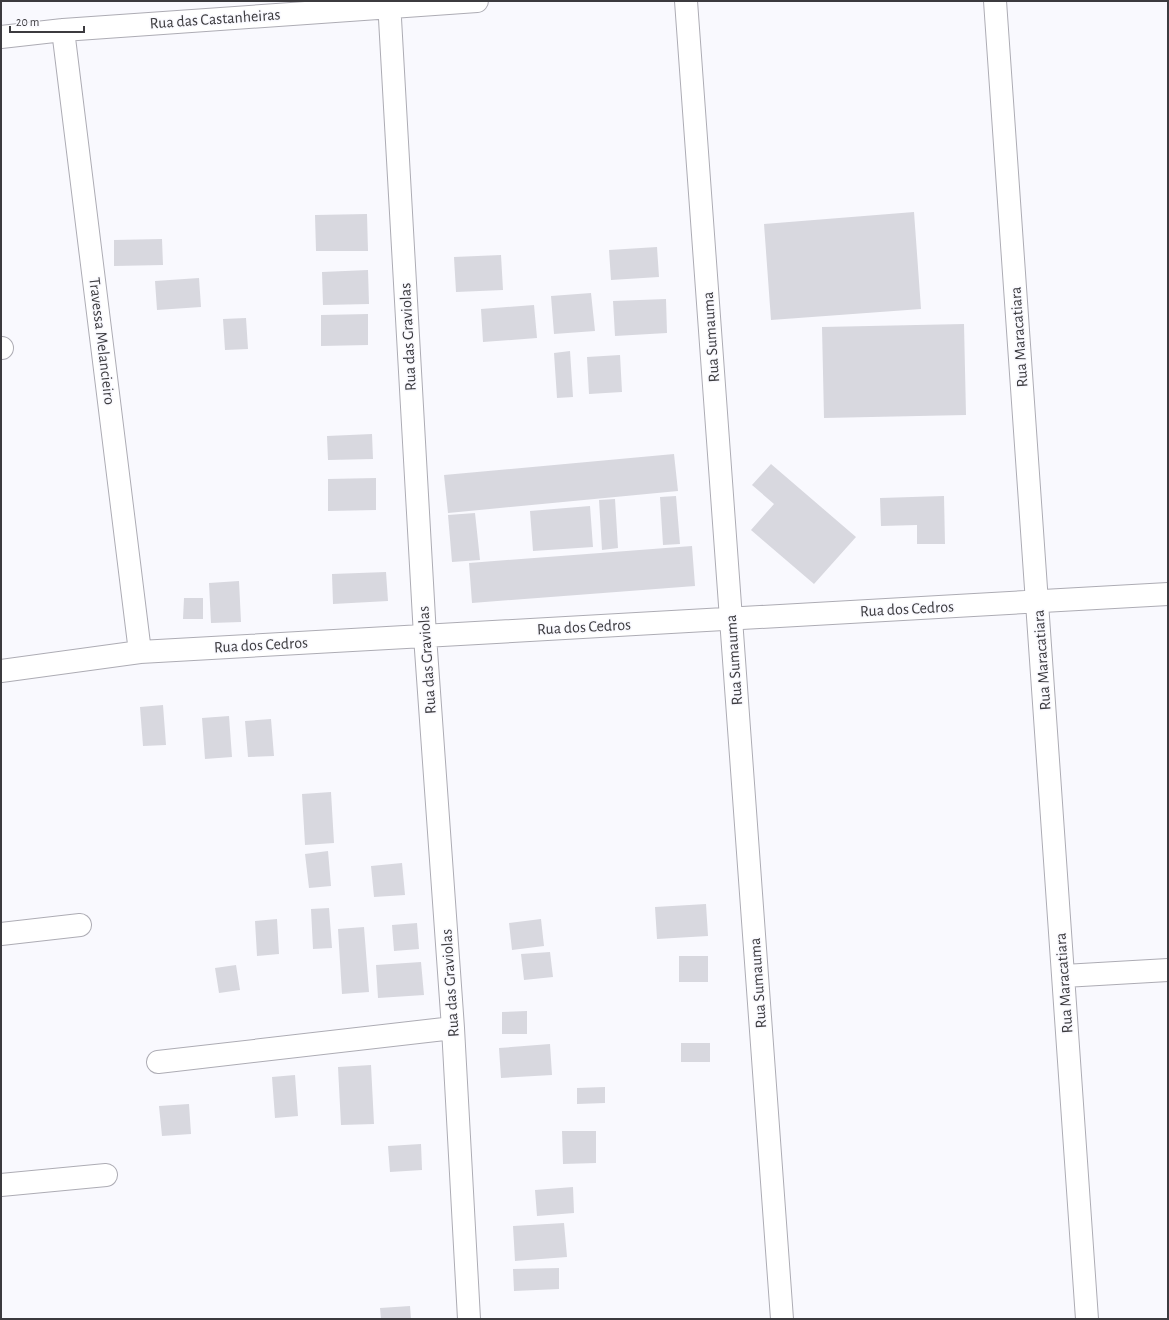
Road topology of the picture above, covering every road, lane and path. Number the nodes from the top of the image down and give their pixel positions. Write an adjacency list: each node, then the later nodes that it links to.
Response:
1 (477, 1): 4 (street, Rua das Castanheiras)
2 (686, 1): 9 (street, Rua Sumauma)
3 (995, 1): 8 (street, Rua Maracatiara)
4 (389, 4): 5 (street, Rua das Castanheiras); 10 (street, Rua das Graviolas)
5 (63, 30): 6 (street, Rua das Castanheiras); 11 (street, Travessa Melancieiro)
6 (1, 37)
7 (1168, 594): 8 (street, Rua dos Cedros)
8 (1038, 602): 9 (street, Rua dos Cedros); 16 (street, Rua Maracatiara)
9 (731, 619): 10 (street, Rua dos Cedros); 22 (street, Rua Sumauma)
10 (425, 636): 11 (street, Rua dos Cedros); 17 (street, Rua das Graviolas)
11 (140, 652): 12 (street, Rua dos Cedros)
12 (1, 671)
13 (80, 925): 14 (street)
14 (1, 934)
15 (1168, 970): 16 (street)
16 (1064, 976): 23 (street, Rua Maracatiara)
17 (453, 1028): 18 (street); 21 (street, Rua das Graviolas)
18 (158, 1062)
19 (106, 1175): 20 (street)
20 (1, 1185)
21 (469, 1319)
22 (782, 1319)
23 (1087, 1319)

